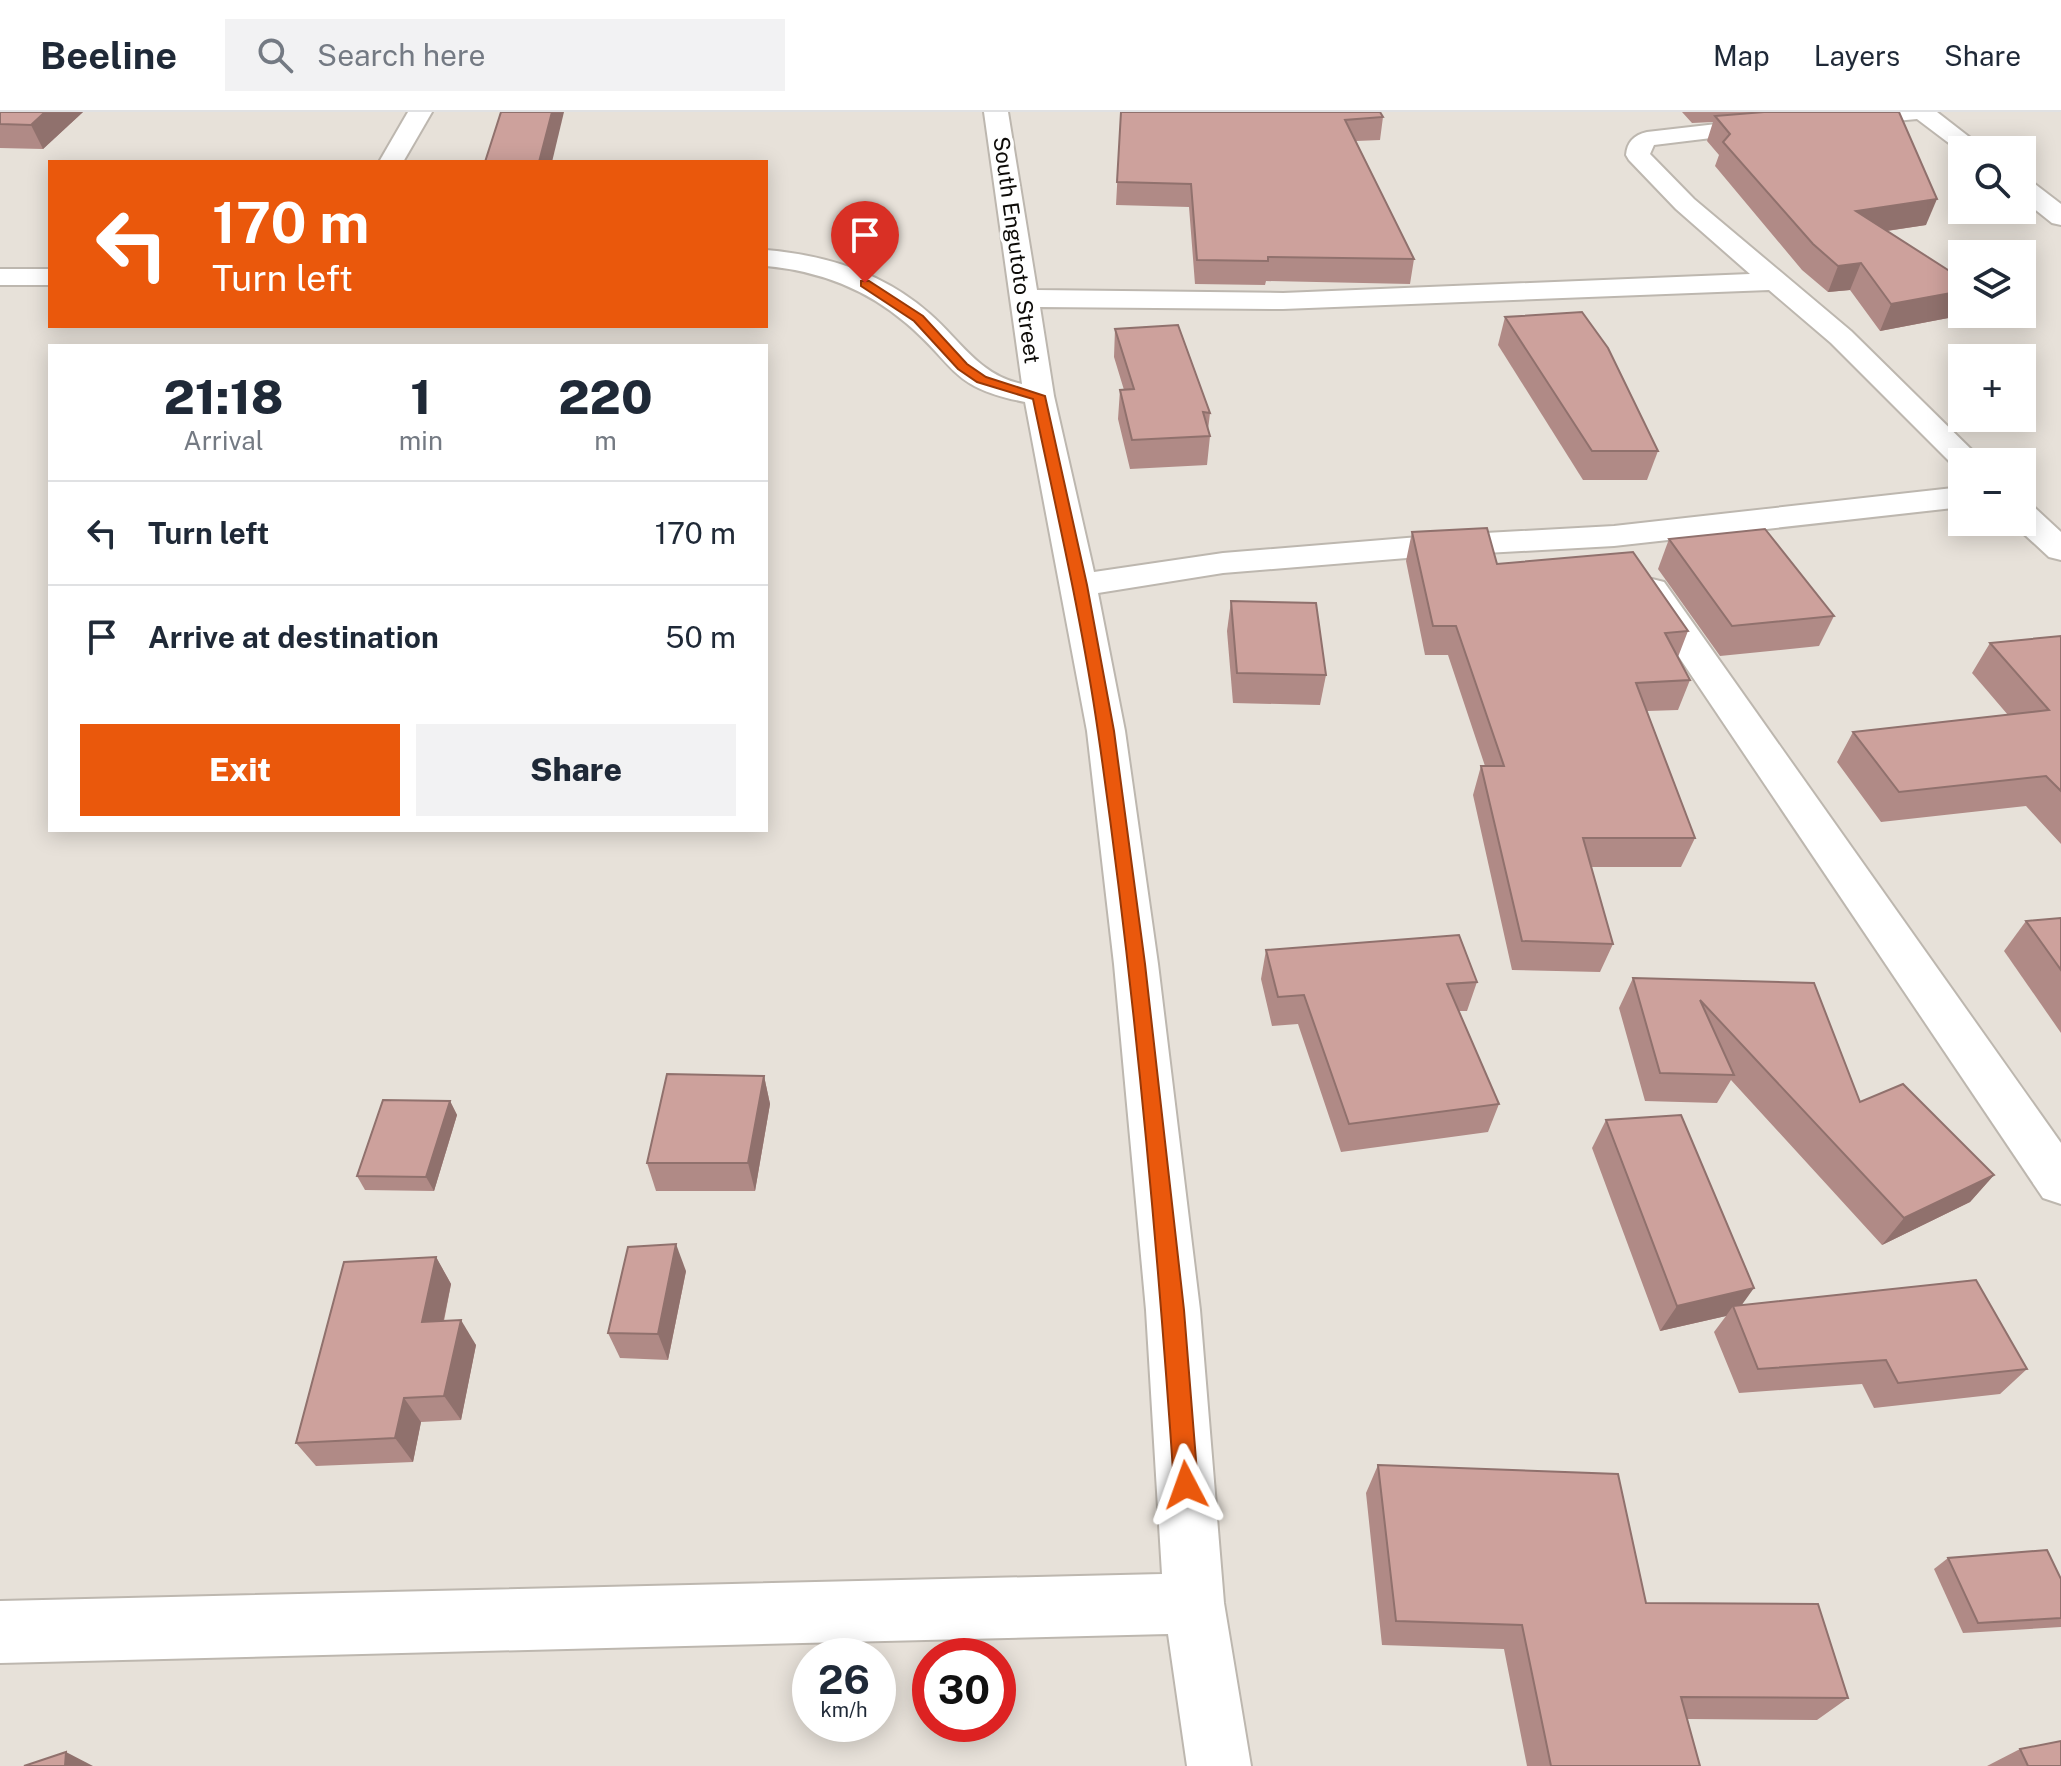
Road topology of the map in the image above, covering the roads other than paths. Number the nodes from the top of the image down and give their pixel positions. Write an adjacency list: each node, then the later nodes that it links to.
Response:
1 (420, 112): 5 (street)
2 (996, 112): 14 (street, South Engutoto Street)
3 (1922, 112): 4 (street); 13 (street)
4 (1955, 136)
5 (392, 160)
6 (2061, 186): 7 (street)
7 (2036, 187)
8 (2036, 197): 9 (street)
9 (2061, 217)
10 (768, 258): 15 (street)
11 (0, 277): 12 (street)
12 (48, 277)
13 (1774, 281): 14 (street); 16 (street)
14 (1022, 298): 15 (street, South Engutoto Street)
15 (1039, 396): 21 (street, South Engutoto Street)
16 (1954, 448)
17 (1948, 499): 19 (street)
18 (2036, 527): 20 (street)
19 (1614, 536): 21 (street); 22 (street)
20 (2061, 550)
21 (1079, 585): 23 (street, South Engutoto Street)
22 (2061, 1183)
23 (1194, 1603): 24 (street); 25 (street, South Engutoto Street)
24 (0, 1632)
25 (1219, 1766)

